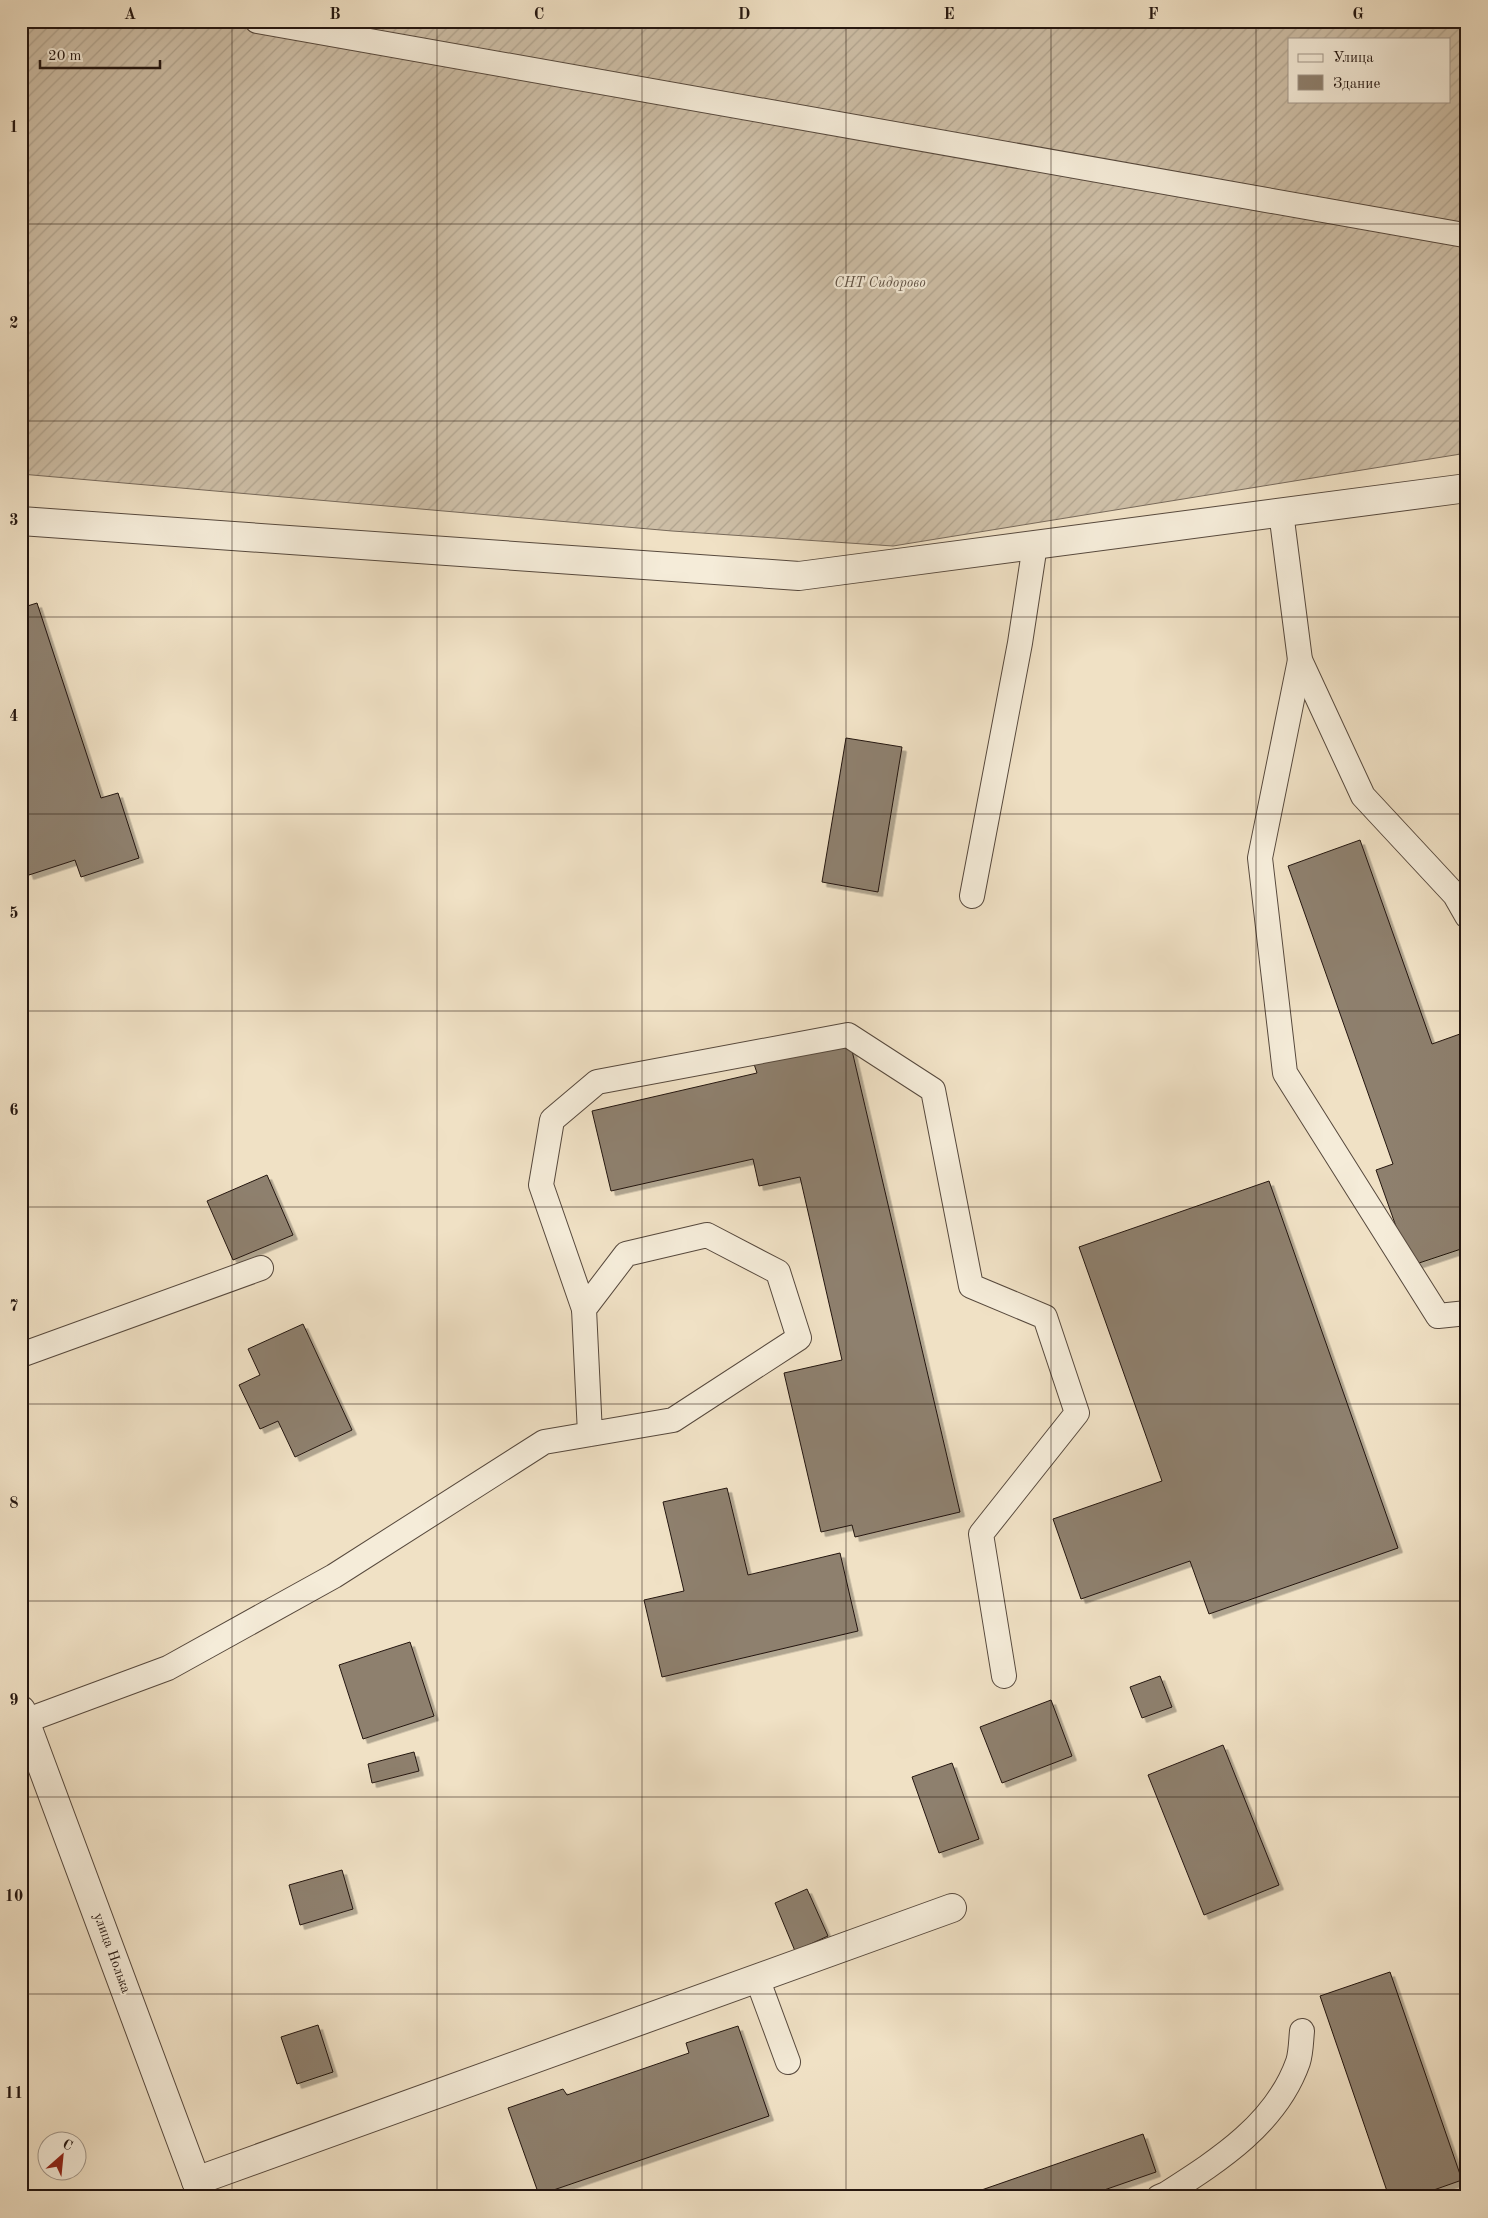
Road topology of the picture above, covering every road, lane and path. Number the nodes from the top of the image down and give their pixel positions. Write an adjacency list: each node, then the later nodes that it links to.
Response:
1 (257, 21): 2 (lane)
2 (1464, 235)
3 (1467, 488): 4 (street)
4 (1281, 512): 6 (street); 7 (lane)
5 (21, 521): 6 (street)
6 (1036, 545): 8 (lane)
7 (1300, 660): 9 (lane); 12 (lane)
8 (972, 896)
9 (1467, 916)
10 (261, 1268): 13 (lane)
11 (584, 1309): 14 (lane); 14 (lane); 15 (lane)
12 (1467, 1313)
13 (21, 1355)
14 (590, 1434): 16 (lane)
15 (1004, 1676)
16 (23, 1716): 21 (street, улица Нолька)
17 (952, 1908): 18 (street)
18 (758, 1978): 20 (lane); 21 (street)
19 (1302, 2032): 22 (lane)
20 (788, 2062)
21 (199, 2189)
22 (1159, 2197)

